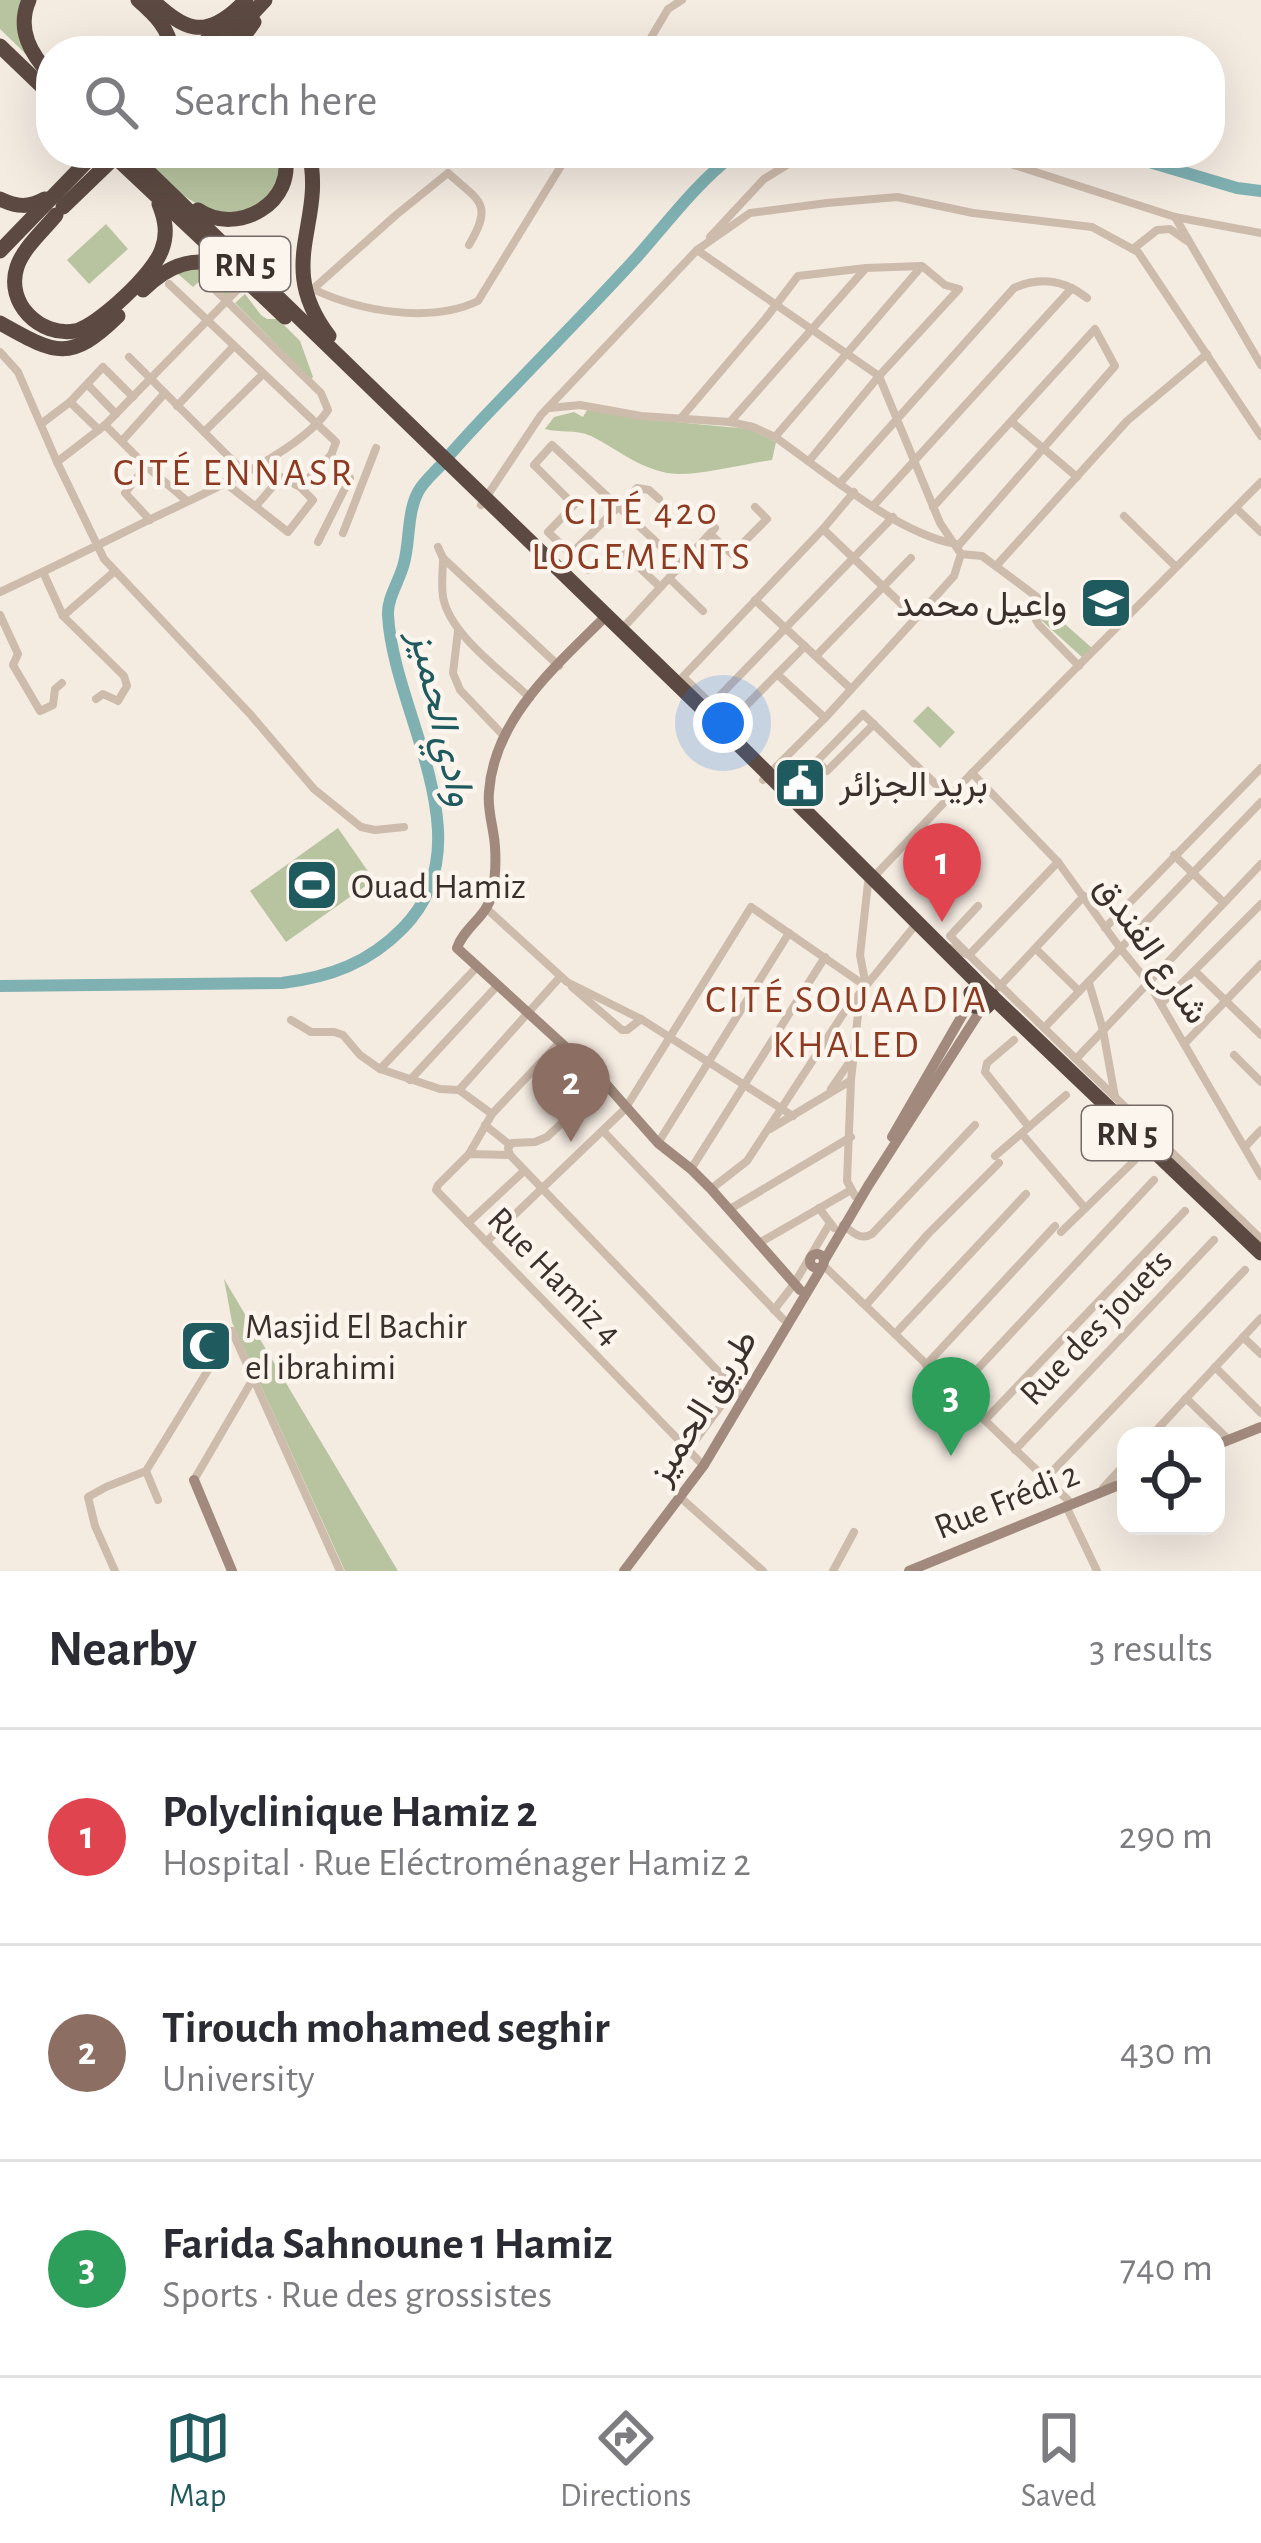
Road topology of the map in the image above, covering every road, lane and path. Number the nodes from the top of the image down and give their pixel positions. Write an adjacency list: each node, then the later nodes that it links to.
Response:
1 (29, 0): 16 (highway)
2 (138, 0): 10 (highway)
3 (152, 0): 7 (highway)
4 (268, 0): 12 (highway); 13 (highway)
5 (661, 0): 8 (street)
6 (682, 0): 8 (street)
7 (243, 4): 11 (highway)
8 (668, 9): 14 (street)
9 (0, 33): 18 (highway)
10 (168, 36)
11 (211, 36)
12 (233, 36)
13 (244, 36)
14 (652, 36)
15 (0, 46): 19 (highway)
16 (36, 58)
17 (0, 64): 20 (highway)
18 (36, 65)
19 (36, 83)
20 (36, 87)
21 (80, 168): 31 (highway)
22 (101, 168): 33 (highway, bridge)
23 (135, 168): 30 (highway, RN 5)
24 (137, 168): 30 (highway, RN 5)
25 (286, 168): 30 (highway)
26 (312, 168): 48 (highway)
27 (560, 168): 48 (street)
28 (782, 168): 39 (street)
29 (1023, 168): 34 (street)
30 (139, 171): 33 (highway); 45 (highway, RN 5); 62 (highway, RN 5)
31 (62, 187): 32 (highway); 40 (highway)
32 (0, 199)
33 (60, 211): 43 (highway)
34 (1174, 217): 35 (street); 36 (street)
35 (1261, 233)
36 (1189, 242): 38 (street); 60 (street)
37 (469, 245): 48 (street)
38 (1133, 249): 39 (street); 58 (street)
39 (698, 250): 51 (street); 70 (street)
40 (0, 251)
41 (922, 266): 42 (street); 57 (street); 63 (street)
42 (866, 268): 51 (street); 54 (street)
43 (0, 271)
44 (204, 278): 50 (street)
45 (246, 281): 50 (street); 53 (highway); 80 (highway, RN 5)
46 (169, 284): 52 (street)
47 (1072, 287): 49 (street); 73 (street); 89 (street)
48 (310, 292): 62 (highway)
49 (1087, 298)
50 (227, 301): 52 (street); 77 (street)
51 (777, 304): 54 (street); 72 (street)
52 (208, 320): 55 (street); 64 (street)
53 (0, 323)
54 (814, 329): 57 (street); 74 (street)
55 (234, 346): 61 (street); 69 (street)
56 (0, 352): 76 (street)
57 (848, 352): 63 (street); 81 (street)
58 (1208, 354): 82 (street); 92 (street)
59 (129, 357): 64 (street)
60 (1261, 364)
61 (263, 374): 77 (street); 79 (street)
62 (360, 376): 80 (highway, RN 5)
63 (879, 376): 73 (street); 87 (street)
64 (151, 380): 66 (street); 67 (street)
65 (88, 385): 67 (street); 68 (street); 71 (street)
66 (165, 393): 69 (street); 83 (street)
67 (133, 398): 71 (street)
68 (70, 402): 76 (street); 78 (street)
69 (177, 406): 79 (street)
70 (549, 408): 72 (street); 100 (street)
71 (116, 414): 78 (street)
72 (681, 418): 74 (street)
73 (897, 420): 89 (street); 95 (street)
74 (730, 422): 81 (street)
75 (1012, 422): 85 (street); 85 (street); 107 (street)
76 (41, 424): 88 (street)
77 (318, 425): 86 (street); 91 (street)
78 (102, 428): 83 (street); 88 (street)
79 (204, 432): 91 (street)
80 (414, 434): 100 (highway, RN 5)
81 (775, 436): 87 (street)
82 (1261, 436)
83 (122, 442): 90 (street)
84 (376, 448): 99 (street)
85 (1044, 450): 92 (street); 119 (street)
86 (331, 455): 96 (street); 97 (street)
87 (808, 461): 95 (street)
88 (57, 462): 117 (street)
89 (914, 462): 103 (street); 107 (street)
90 (146, 466): 102 (street); 111 (street)
91 (244, 472): 93 (street)
92 (1076, 478): 125 (street)
93 (224, 482): 102 (street); 104 (street)
94 (1261, 482): 108 (street)
95 (840, 483): 98 (street)
96 (301, 487): 104 (street); 104 (street)
97 (346, 487): 99 (street); 115 (street)
98 (854, 492): 103 (street); 112 (street)
99 (360, 493): 114 (street)
100 (478, 496): 139 (highway, RN 5)
101 (659, 499): 105 (street)
102 (188, 501): 111 (street)
103 (874, 505): 110 (street)
104 (256, 506)
105 (618, 506): 120 (street); 120 (street); 124 (street)
106 (755, 507): 124 (street)
107 (933, 507): 119 (street)
108 (1236, 507): 113 (street); 126 (street)
109 (1124, 516): 126 (street)
110 (893, 517): 119 (street); 123 (street)
111 (149, 520): 117 (street)
112 (824, 529): 123 (street); 134 (street)
113 (1261, 532)
114 (344, 533)
115 (318, 542)
116 (438, 547): 121 (street)
117 (97, 548): 128 (street); 129 (street)
118 (619, 548): 131 (street)
119 (959, 548): 125 (street); 138 (street)
120 (572, 554): 127 (street)
121 (443, 558): 142 (street); 145 (street)
122 (911, 558): 132 (street)
123 (854, 559): 132 (street); 140 (street)
124 (681, 565): 130 (street)
125 (998, 565): 146 (street)
126 (1176, 567): 146 (street)
127 (588, 570)
128 (115, 571): 137 (street); 163 (street)
129 (43, 572): 133 (street); 137 (street)
130 (669, 578): 131 (street); 135 (street)
131 (660, 587): 141 (street)
132 (884, 587): 138 (street); 144 (street)
133 (0, 592)
134 (755, 600): 140 (street); 148 (street)
135 (704, 611)
136 (0, 615): 149 (street)
137 (63, 616): 152 (street)
138 (915, 617): 150 (street)
139 (604, 618): 141 (highway, RN 5); 145 (main road); 160 (highway, RN 5)
140 (786, 628): 143 (street); 153 (street)
141 (620, 630): 148 (highway, RN 5)
142 (458, 631): 151 (street); 157 (street)
143 (805, 646): 144 (street); 147 (street)
144 (816, 656): 150 (street)
145 (559, 666): 151 (main road)
146 (1079, 666): 159 (street)
147 (777, 674): 154 (street); 156 (street)
148 (680, 680): 153 (highway, RN 5)
149 (62, 683)
150 (850, 689): 154 (street)
151 (530, 698): 157 (main road)
152 (96, 700)
153 (708, 708): 156 (highway, RN 5)
154 (824, 718): 160 (street)
155 (874, 724): 155 (street); 161 (street)
156 (726, 726): 160 (highway, RN 5)
157 (503, 736): 173 (main road)
158 (1261, 768): 164 (street)
159 (972, 772): 161 (street); 165 (street, شارع الفندق)
160 (765, 777): 168 (highway, RN 5)
161 (950, 796): 168 (street)
162 (1260, 804): 167 (street)
163 (404, 827)
164 (1174, 855): 167 (street); 175 (street)
165 (1058, 862): 169 (street, شارع الفندق); 180 (street)
166 (1261, 864): 170 (street)
167 (1193, 873): 170 (street); 178 (street)
168 (870, 880): 174 (highway, RN 5); 177 (highway, RN 5); 189 (street)
169 (1084, 896): 175 (street, شارع الفندق); 179 (street)
170 (1223, 902): 187 (street)
171 (1261, 904): 184 (street)
172 (978, 906): 180 (street)
173 (487, 909): 183 (main road); 185 (street)
174 (913, 928): 189 (street); 191 (highway, RN 5)
175 (1105, 928): 178 (street, شارع الفندق)
176 (789, 934): 181 (street); 200 (street); 207 (street)
177 (942, 944): 180 (street); 191 (highway, RN 5)
178 (1120, 948): 186 (street); 187 (street, شارع الفندق)
179 (1036, 949): 190 (street); 191 (street)
180 (969, 955): 191 (street)
181 (825, 957): 189 (street); 213 (street)
182 (1261, 964): 192 (street)
183 (477, 968): 188 (main road); 208 (street)
184 (1195, 971): 192 (street); 193 (street)
185 (563, 980): 194 (street); 195 (street); 195 (street)
186 (1088, 982): 190 (street); 199 (street)
187 (1148, 982): 193 (street, شارع الفندق); 199 (street)
188 (496, 986): 194 (main road); 209 (street)
189 (863, 990): 205 (street); 218 (street)
190 (1079, 992): 197 (street)
191 (983, 998): 197 (street); 240 (main road, طريق الحميز); 247 (main road, طريق الحميز); 252 (highway, RN 5); 254 (highway, RN 5)
192 (1225, 1001): 198 (street); 202 (street)
193 (1162, 1003): 202 (street, شارع الفندق)
194 (527, 1014): 203 (main road); 214 (street)
195 (641, 1019): 200 (street)
196 (291, 1020): 208 (street)
197 (1044, 1028): 206 (street)
198 (1258, 1029)
199 (1103, 1030): 206 (street); 217 (street)
200 (670, 1038): 207 (street); 219 (street)
201 (1014, 1040): 227 (street)
202 (1186, 1042): 230 (street, شارع الفندق)
203 (559, 1043): 212 (main road); 220 (street)
204 (1234, 1055): 211 (street)
205 (854, 1056): 210 (street); 215 (street)
206 (1076, 1059): 217 (street)
207 (708, 1062): 213 (street); 229 (street)
208 (380, 1069): 209 (street)
209 (410, 1080): 214 (street)
210 (851, 1080): 215 (street); 228 (street)
211 (1261, 1082)
212 (604, 1083): 219 (main road); 231 (street)
213 (743, 1084): 218 (street); 234 (street)
214 (459, 1090): 220 (street)
215 (828, 1094): 221 (street)
216 (1066, 1095): 227 (street)
217 (1115, 1097): 248 (street)
218 (782, 1108): 221 (street); 224 (street)
219 (626, 1109): 226 (street); 229 (main road)
220 (492, 1114): 222 (street)
221 (793, 1116): 224 (street)
222 (485, 1125): 231 (street); 232 (street)
223 (975, 1125): 247 (street)
224 (769, 1130): 239 (street)
225 (1261, 1130): 230 (street)
226 (603, 1131): 238 (street); 257 (street)
227 (1025, 1131): 243 (street); 256 (street)
228 (851, 1137): 240 (street); 244 (street)
229 (658, 1143): 234 (main road)
230 (1245, 1147): 236 (street, شارع الفندق)
231 (510, 1150): 232 (street, Rue Hamiz 4); 235 (street)
232 (469, 1154): 246 (street, Rue Hamiz 4)
233 (1134, 1161): 243 (street)
234 (691, 1169): 239 (main road)
235 (524, 1171): 238 (street); 246 (street)
236 (1261, 1176)
237 (1154, 1180): 266 (street)
238 (541, 1188): 250 (street); 265 (street)
239 (711, 1189): 244 (main road)
240 (853, 1193): 242 (street); 247 (main road, طريق الحميز)
241 (1026, 1195): 259 (street)
242 (819, 1208): 247 (street); 251 (street)
243 (1085, 1208): 262 (street)
244 (730, 1209): 251 (main road)
245 (1185, 1211): 269 (street)
246 (468, 1223): 250 (street, Rue Hamiz 4)
247 (836, 1226): 253 (main road, طريق الحميز); 255 (street)
248 (1261, 1239)
249 (1214, 1240): 275 (street, Rue des jouets)
250 (486, 1242): 274 (street, Rue Hamiz 4)
251 (758, 1243): 255 (main road)
252 (1261, 1252)
253 (820, 1262): 255 (main road, طريق الحميز); 256 (street); 283 (main road, طريق الحميز)
254 (1253, 1268): 279 (street)
255 (797, 1287): 257 (main road, طريق الحميز)
256 (866, 1304): 259 (street)
257 (778, 1314): 265 (main road, طريق الحميز)
258 (1261, 1318): 260 (street)
259 (895, 1334): 262 (street)
260 (1244, 1337): 261 (street); 263 (street)
261 (1261, 1354)
262 (926, 1364): 266 (street)
263 (1215, 1367): 267 (street); 268 (street)
264 (253, 1378): 277 (street); 280 (street); 290 (street)
265 (737, 1391): 274 (street); 276 (main road, طريق الحميز)
266 (956, 1393): 269 (street)
267 (1186, 1398): 270 (street); 272 (street)
268 (1261, 1413)
269 (985, 1420): 275 (street)
270 (1162, 1427)
271 (1261, 1427): 272 (main road)
272 (1229, 1440): 273 (main road)
273 (1225, 1442)
274 (688, 1450): 276 (street, Rue Hamiz 4)
275 (1015, 1450): 279 (street)
276 (700, 1462): 291 (main road, طريق الحميز)
277 (146, 1471): 284 (street); 288 (street)
278 (1117, 1472): 282 (street)
279 (1046, 1479): 285 (street)
280 (194, 1480): 289 (main road)
281 (1117, 1485): 282 (main road, Rue Frédi 2)
282 (1097, 1493): 285 (main road, Rue Frédi 2)
283 (681, 1498): 291 (main road, طريق الحميز); 292 (street)
284 (158, 1500)
285 (1069, 1505): 293 (main road, Rue Frédi 2); 294 (street)
286 (854, 1532): 287 (street)
287 (833, 1570)
288 (115, 1571)
289 (232, 1571)
290 (340, 1571)
291 (621, 1571)
292 (764, 1571)
293 (909, 1571)
294 (1097, 1571)

